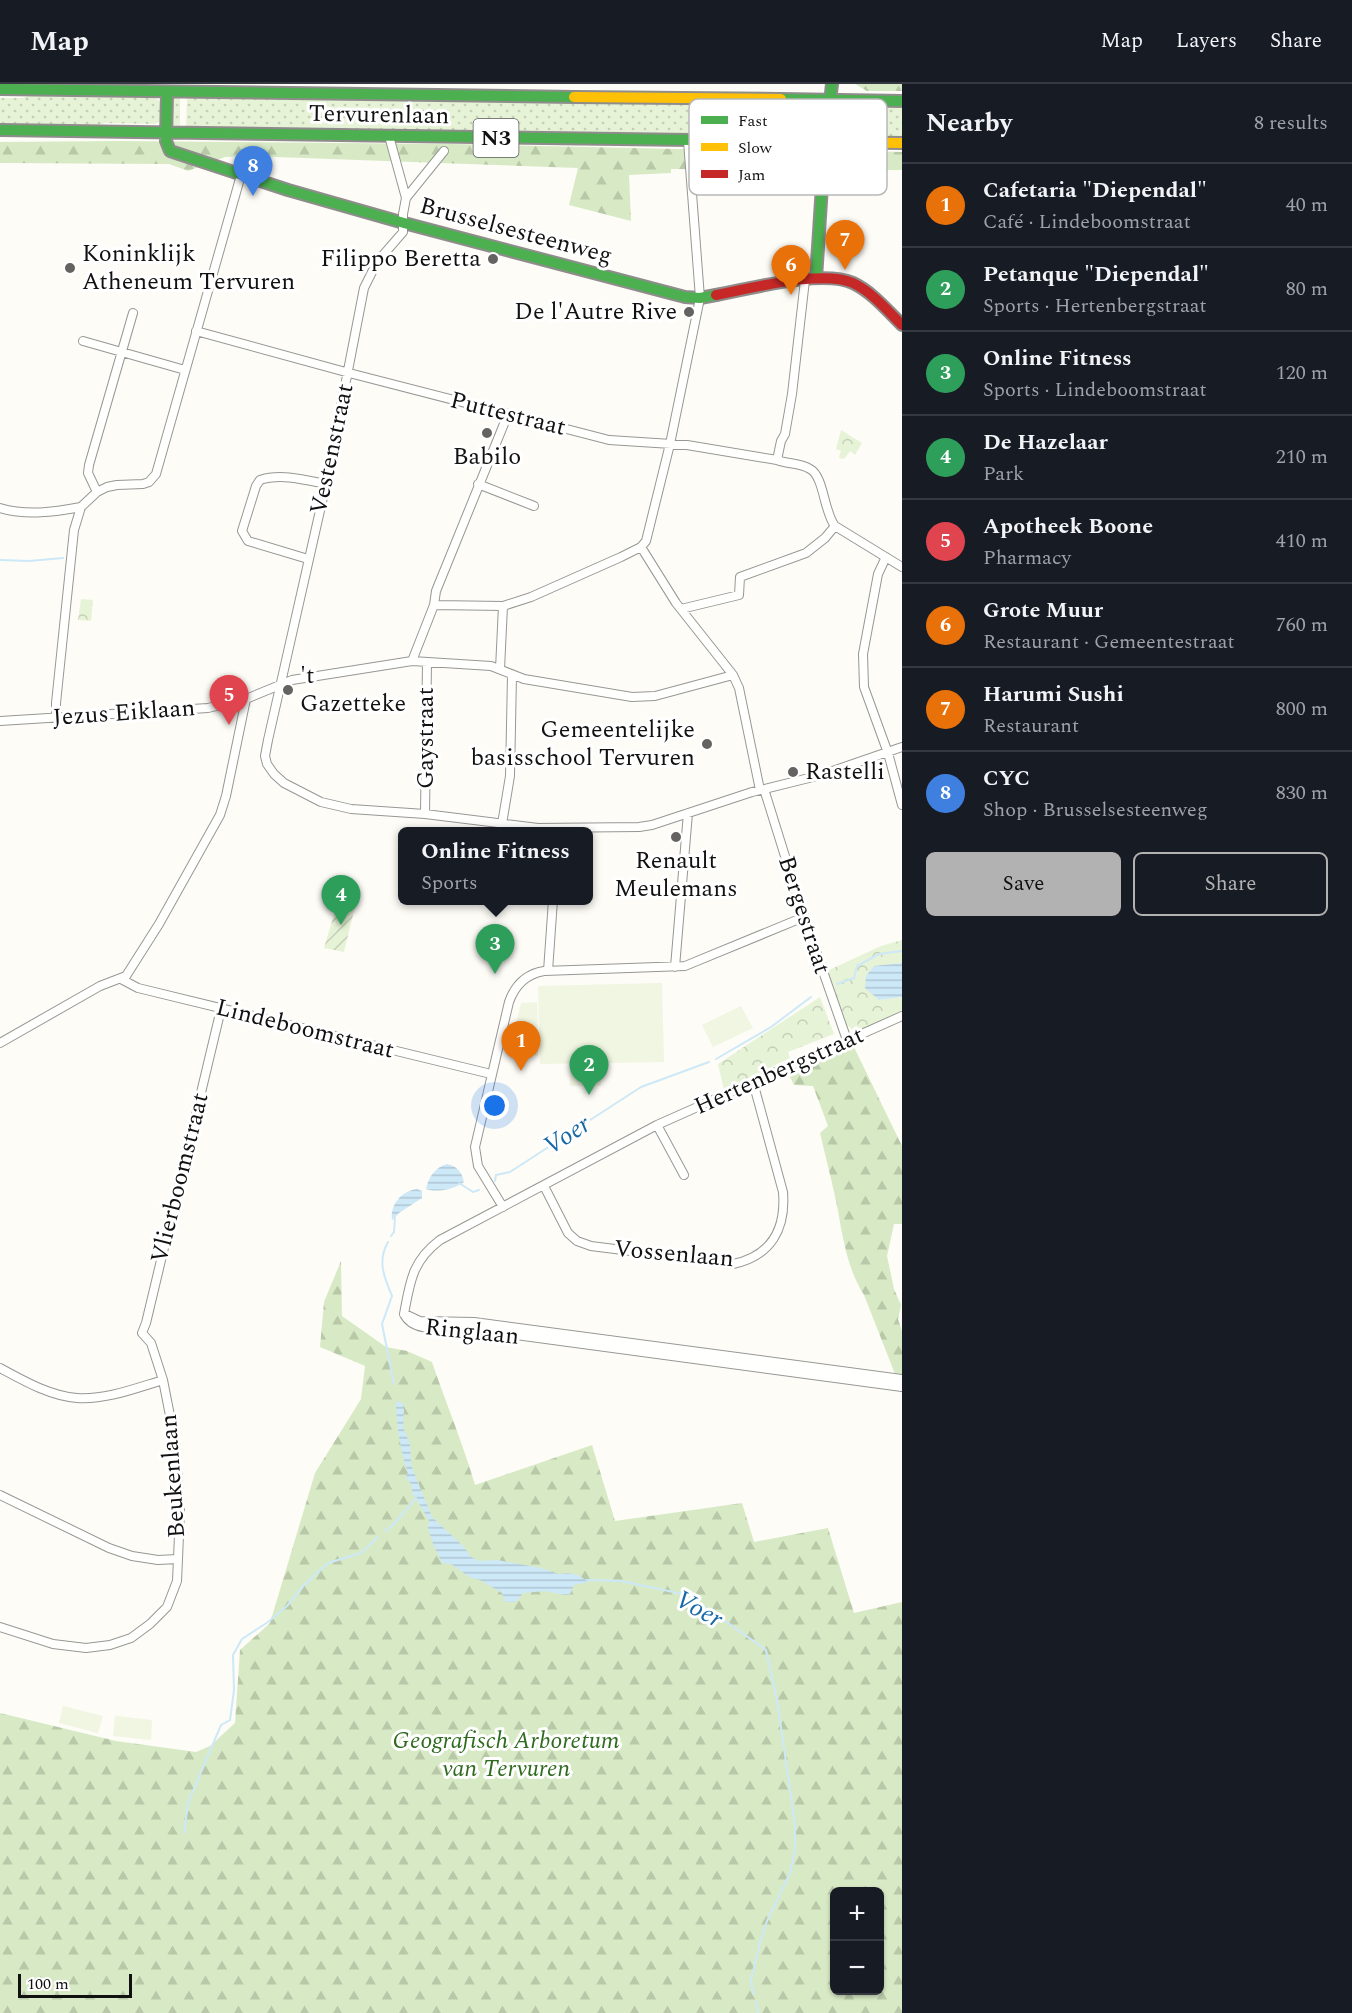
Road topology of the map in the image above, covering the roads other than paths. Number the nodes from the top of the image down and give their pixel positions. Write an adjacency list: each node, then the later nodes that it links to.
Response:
1 (832, 84): 6 (main road)
2 (21, 86): 3 (main road, Tervurenlaan / N3); 4 (main road, Tervurenlaan / N3)
3 (0, 89)
4 (167, 92): 5 (main road, Tervurenlaan / N3); 10 (main road, Brusselsesteenweg)
5 (747, 99)
6 (830, 99)
7 (887, 101): 8 (main road, Tervurenlaan / N3)
8 (902, 101)
9 (0, 130): 10 (main road, Tervurenlaan / N3)
10 (167, 132): 11 (main road, Tervurenlaan / N3); 17 (main road, Brusselsesteenweg)
11 (389, 136): 12 (main road, Tervurenlaan / N3); 20 (street)
12 (688, 141): 16 (street)
13 (887, 142): 14 (main road, Tervurenlaan / N3)
14 (902, 142)
15 (444, 151): 20 (street)
16 (689, 154)
17 (241, 175): 21 (main road, Brusselsesteenweg); 26 (street)
18 (692, 195): 23 (street)
19 (820, 195): 22 (main road)
20 (406, 198): 21 (street)
21 (404, 223): 23 (main road, Brusselsesteenweg); 30 (street, Vestenstraat)
22 (811, 279): 23 (main road, Brusselsesteenweg); 25 (main road, Brusselsesteenweg); 33 (street)
23 (700, 298): 32 (street)
24 (133, 313): 28 (street)
25 (902, 325)
26 (196, 331): 29 (street); 30 (street, Puttestraat)
27 (83, 341): 28 (street)
28 (122, 352): 29 (street); 36 (street)
29 (185, 370): 36 (street)
30 (348, 373): 31 (street, Puttestraat); 34 (street, Vestenstraat)
31 (508, 414): 32 (street, Puttestraat); 35 (street)
32 (670, 444): 33 (street, Puttestraat); 41 (street)
33 (777, 459): 40 (street, Puttestraat)
34 (326, 484): 43 (street, Vestenstraat); 43 (street)
35 (478, 484): 37 (street); 45 (street)
36 (97, 492): 38 (street)
37 (534, 506)
38 (81, 507): 39 (street); 55 (street)
39 (0, 508)
40 (835, 526): 42 (street); 47 (street)
41 (641, 548): 46 (street); 47 (street, Bergestraat)
42 (886, 557): 44 (street); 58 (street)
43 (308, 560): 53 (street, Vestenstraat)
44 (902, 567)
45 (434, 605): 46 (street); 48 (street)
46 (503, 606): 50 (street)
47 (681, 609): 52 (street, Bergestraat)
48 (412, 661): 49 (street, Jezus Eiklaan); 53 (street, Jezus Eiklaan)
49 (427, 662): 50 (street, Jezus Eiklaan); 62 (street, Gaystraat)
50 (500, 669): 51 (street, Jezus Eiklaan)
51 (512, 675): 52 (street, Jezus Eiklaan); 63 (street)
52 (733, 675): 59 (street, Bergestraat)
53 (279, 685): 54 (street, Jezus Eiklaan); 62 (street, Vestenstraat)
54 (246, 699): 55 (street, Jezus Eiklaan); 70 (street)
55 (57, 718): 56 (street, Jezus Eiklaan)
56 (0, 721)
57 (902, 747): 58 (street, Vestenstraat)
58 (888, 753): 59 (street, Vestenstraat); 60 (street)
59 (762, 790): 61 (street, Vestenstraat); 67 (street, Bergestraat)
60 (902, 805)
61 (688, 813): 65 (street, Vestenstraat); 68 (street)
62 (425, 814): 63 (street, Vestenstraat)
63 (502, 824): 64 (street, Vestenstraat)
64 (529, 827)
65 (593, 827)
66 (553, 905): 69 (street)
67 (804, 917): 68 (street); 73 (street, Bergestraat)
68 (675, 967): 69 (street)
69 (549, 971): 75 (street)
70 (121, 979): 71 (street, Lindeboomstraat); 74 (street)
71 (221, 1009): 75 (street, Lindeboomstraat); 82 (street, Vlierboomstraat)
72 (902, 1016): 73 (street, Hertenbergstraat)
73 (847, 1040): 76 (street, Hertenbergstraat)
74 (0, 1043)
75 (491, 1074): 80 (street)
76 (753, 1082): 77 (street, Hertenbergstraat); 79 (street, Vossenlaan)
77 (657, 1125): 78 (street); 79 (street, Hertenbergstraat)
78 (684, 1175)
79 (544, 1186): 80 (street, Hertenbergstraat)
80 (503, 1207): 81 (street, Hertenbergstraat)
81 (404, 1314): 84 (street, Ringlaan); 86 (street, Ringlaan)
82 (151, 1343): 85 (street, Beukenlaan)
83 (0, 1368): 85 (street)
84 (902, 1379)
85 (163, 1380): 88 (street, Beukenlaan)
86 (902, 1387)
87 (0, 1495): 88 (street)
88 (178, 1559): 89 (street, Beukenlaan)
89 (0, 1627)

